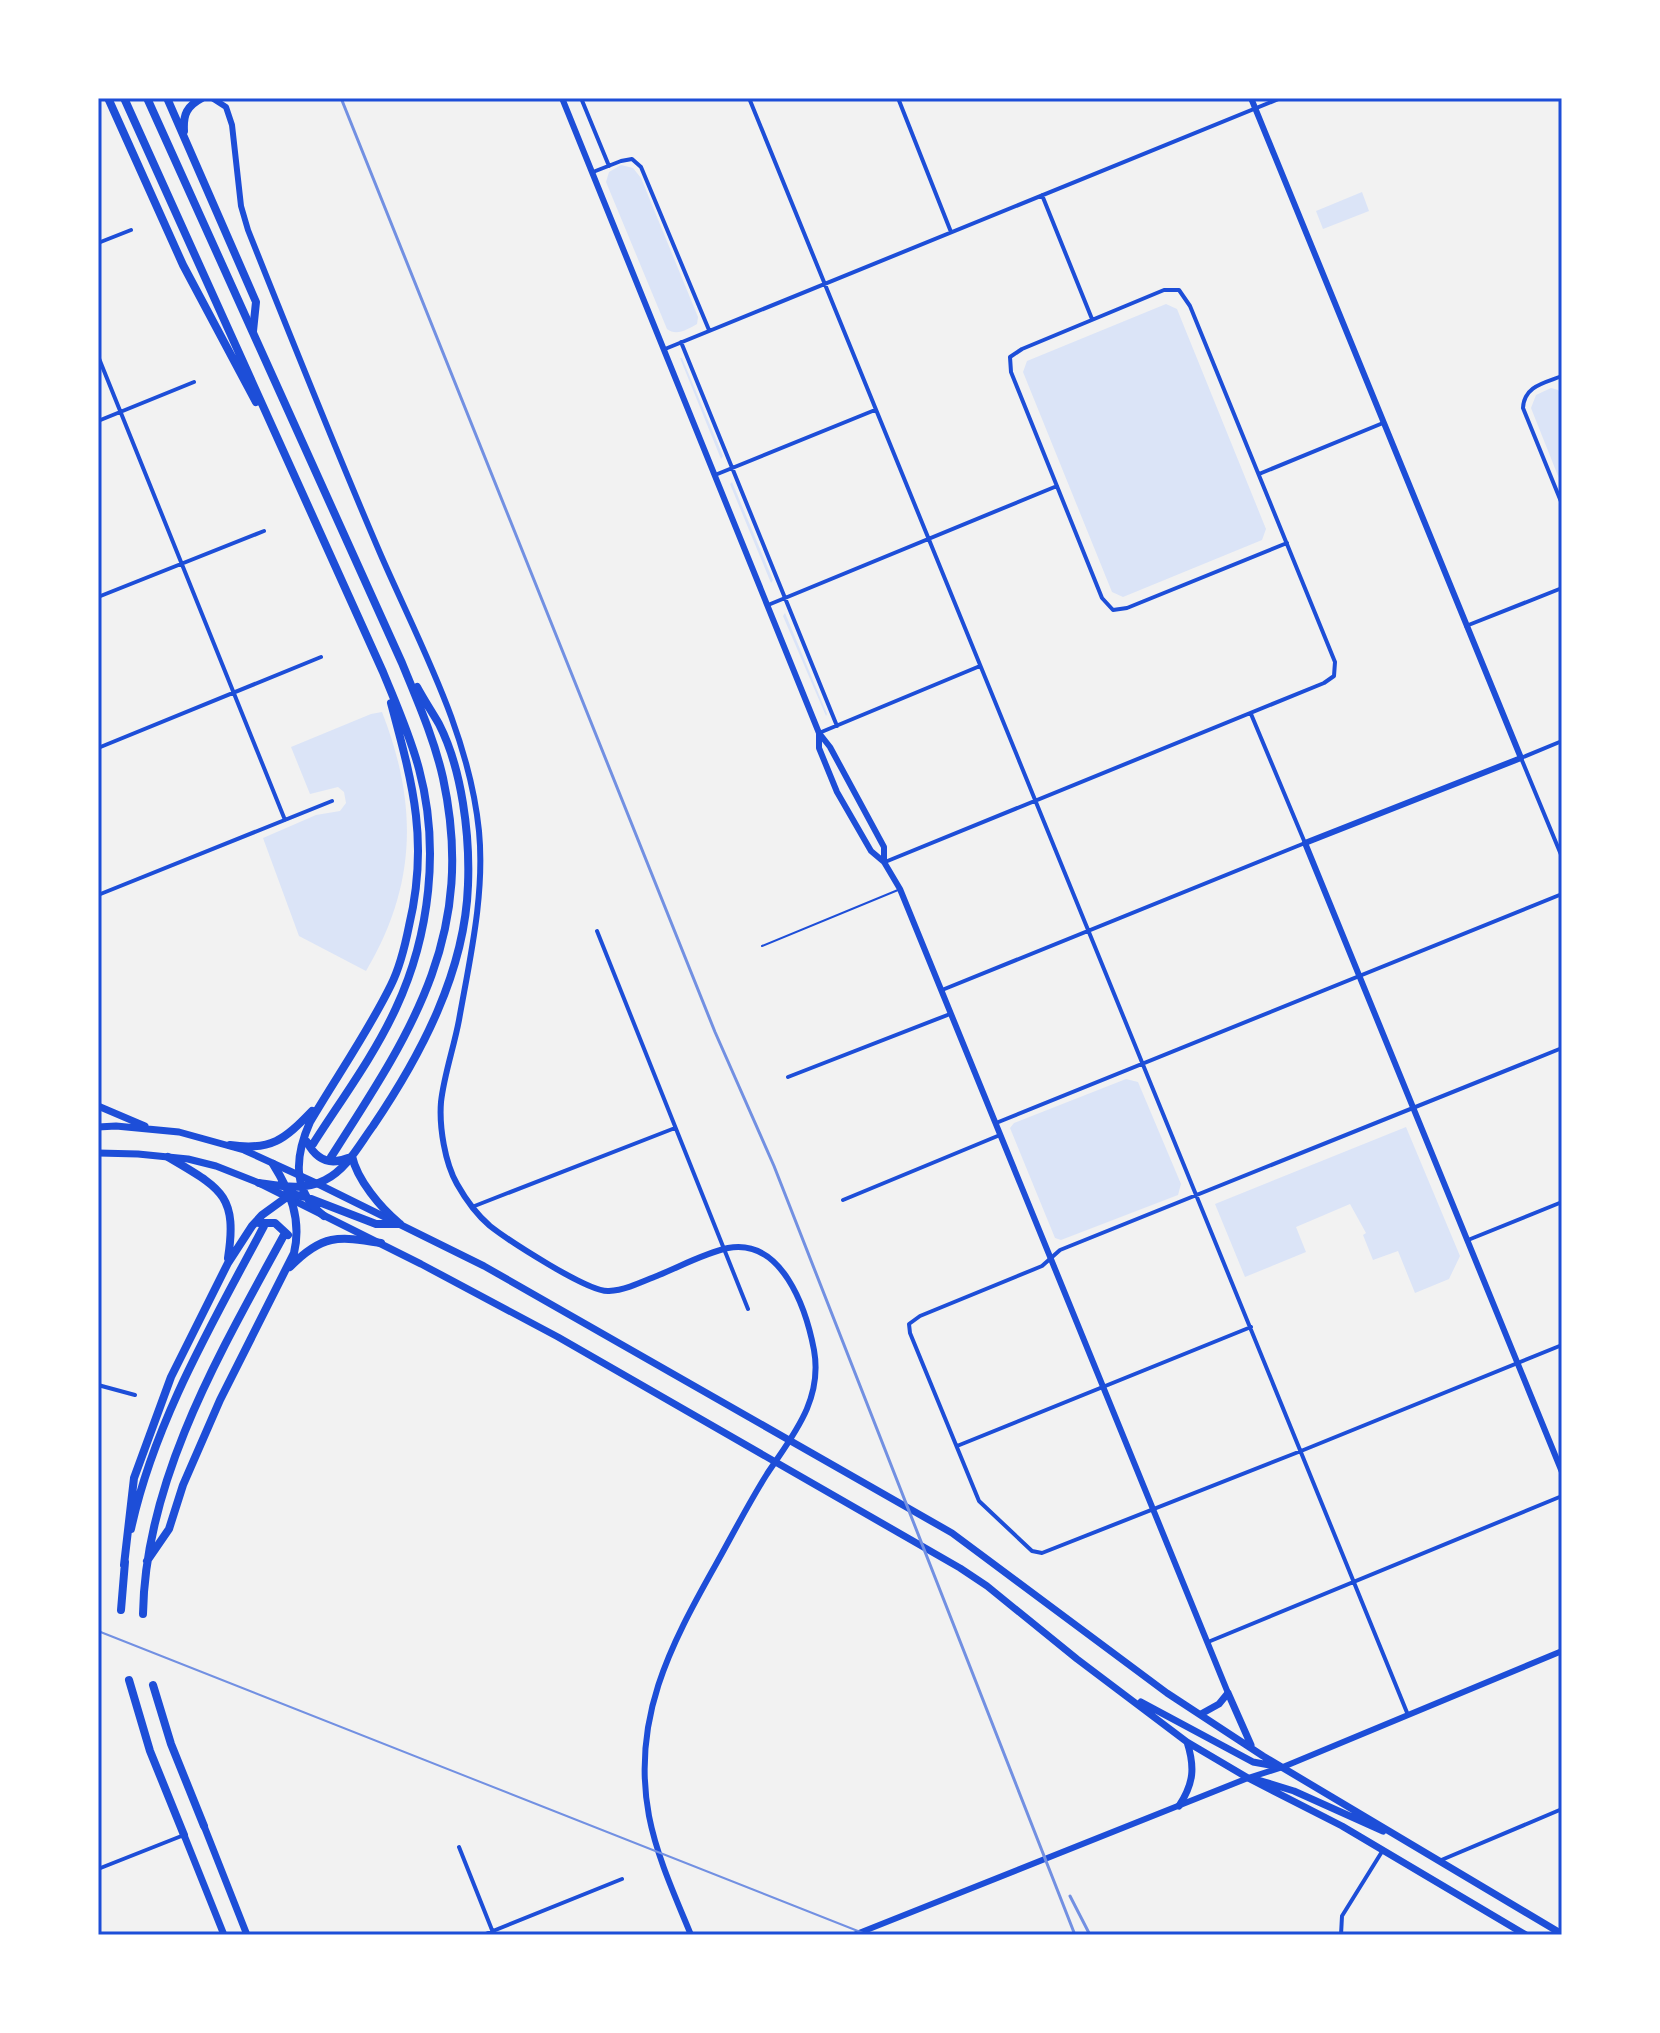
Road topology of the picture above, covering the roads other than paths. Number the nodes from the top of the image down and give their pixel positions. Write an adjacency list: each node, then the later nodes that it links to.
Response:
1 (108, 98): 34 (highway)
2 (124, 98): 34 (highway)
3 (147, 98): 24 (highway)
4 (167, 98): 14 (highway)
5 (202, 98): 14 (highway)
6 (212, 98): 103 (street)
7 (562, 98): 16 (street)
8 (581, 98): 15 (street)
9 (749, 98): 21 (street)
10 (1251, 98): 13 (street)
11 (1281, 98): 13 (street)
12 (899, 99): 19 (street)
13 (1255, 109): 17 (street); 33 (street)
14 (185, 140): 24 (highway)
15 (609, 166): 16 (street); 23 (street)
16 (592, 173): 26 (street)
17 (1042, 195): 19 (street); 22 (street)
18 (131, 230): 20 (street)
19 (951, 232): 21 (street)
20 (98, 243)
21 (824, 283): 23 (street); 30 (street)
22 (1092, 320): 36 (street); 38 (street)
23 (709, 330): 25 (street)
24 (253, 332): 50 (highway)
25 (681, 342): 26 (street); 35 (street)
26 (663, 350): 37 (street)
27 (98, 356): 31 (street)
28 (1562, 378): 39 (street)
29 (194, 382): 31 (street)
30 (875, 410): 35 (street); 41 (street)
31 (121, 412): 32 (street); 43 (street)
32 (98, 421)
33 (1383, 423): 36 (street); 48 (street)
34 (288, 463): 52 (highway)
35 (732, 468): 37 (street); 46 (street)
36 (1259, 474): 42 (street)
37 (715, 475): 47 (street)
38 (1057, 486): 41 (street); 42 (street)
39 (1562, 504)
40 (264, 531): 43 (street)
41 (927, 538): 46 (street); 51 (street)
42 (1287, 543): 54 (street)
43 (182, 563): 45 (street); 53 (street)
44 (1562, 588): 48 (street)
45 (98, 597)
46 (785, 598): 47 (street); 55 (street)
47 (768, 605): 56 (street)
48 (1466, 626): 59 (street)
49 (321, 657): 53 (street)
50 (402, 663): 90 (highway); 92 (highway)
51 (980, 666): 55 (street); 60 (street)
52 (383, 672): 78 (highway); 87 (highway)
53 (234, 692): 58 (street); 62 (street)
54 (1251, 714): 60 (street); 63 (street)
55 (837, 726): 56 (street)
56 (819, 733): 65 (street); 65 (street)
57 (1562, 741): 59 (street)
58 (98, 748)
59 (1521, 758): 63 (street); 64 (street)
60 (1035, 800): 65 (street); 70 (street)
61 (332, 801): 62 (street)
62 (285, 820): 68 (street)
63 (1305, 843): 70 (street); 72 (street)
64 (1562, 857)
65 (884, 862): 66 (street)
66 (900, 889): 71 (lane); 73 (street)
67 (1562, 894): 72 (street)
68 (98, 895)
69 (597, 931): 85 (street)
70 (1088, 931): 73 (street); 76 (street)
71 (762, 946)
72 (1359, 975): 76 (street); 80 (street)
73 (942, 990): 74 (street)
74 (952, 1014): 77 (street); 82 (street)
75 (1562, 1048): 80 (street)
76 (1143, 1063): 82 (street); 99 (street)
77 (788, 1077)
78 (323, 1099): 81 (highway); 88 (highway)
79 (98, 1106): 84 (main road)
80 (1414, 1107): 99 (street); 109 (street)
81 (310, 1122): 90 (highway); 94 (highway)
82 (996, 1123): 86 (street)
83 (98, 1127): 84 (main road)
84 (151, 1128): 88 (main road)
85 (675, 1128): 103 (street); 112 (street)
86 (1001, 1134): 101 (street); 113 (street)
87 (313, 1144)
88 (230, 1145): 93 (main road)
89 (98, 1153): 91 (main road)
90 (352, 1156): 96 (highway); 105 (highway)
91 (168, 1157): 95 (main road); 114 (highway)
92 (331, 1157)
93 (273, 1164): 94 (main road); 98 (highway)
94 (300, 1176): 96 (main road); 97 (highway)
95 (259, 1183): 98 (highway)
96 (316, 1183): 97 (highway); 105 (main road)
97 (302, 1187): 98 (highway); 100 (highway)
98 (289, 1194): 100 (highway); 104 (main road); 106 (highway); 111 (highway)
99 (1197, 1195): 113 (street); 117 (street)
100 (306, 1197): 104 (highway); 105 (highway)
101 (843, 1200)
102 (1562, 1202): 109 (street)
103 (472, 1207): 112 (street)
104 (324, 1216): 110 (main road)
105 (400, 1224): 123 (main road)
106 (252, 1226): 111 (highway); 114 (highway)
107 (264, 1226): 131 (highway)
108 (284, 1235): 130 (highway)
109 (1468, 1240): 119 (street)
110 (381, 1243): 115 (highway); 126 (main road)
111 (296, 1245): 115 (highway)
112 (724, 1249): 116 (street); 123 (street)
113 (1051, 1258): 121 (street); 124 (street)
114 (228, 1263): 131 (highway)
115 (284, 1274): 130 (highway)
116 (748, 1309)
117 (1251, 1327): 121 (street); 125 (street)
118 (1562, 1345): 119 (street)
119 (1517, 1362): 125 (street); 127 (street)
120 (98, 1385): 122 (street)
121 (1104, 1386): 124 (street); 129 (street)
122 (135, 1395)
123 (790, 1442): 126 (street); 141 (main road)
124 (957, 1446): 129 (street)
125 (1301, 1451): 129 (street); 132 (street)
126 (775, 1463): 140 (main road); 162 (street)
127 (1562, 1472)
128 (1562, 1496): 132 (street)
129 (1153, 1509): 135 (street)
130 (147, 1561): 134 (highway)
131 (124, 1565): 133 (highway)
132 (1355, 1582): 135 (street); 142 (street)
133 (121, 1610)
134 (143, 1614)
135 (1208, 1642): 139 (street)
136 (1562, 1651): 142 (street)
137 (129, 1680): 150 (highway)
138 (153, 1685): 149 (highway)
139 (1228, 1693): 141 (main road); 144 (main road)
140 (1129, 1697): 143 (main road); 145 (main road)
141 (1201, 1714): 144 (main road)
142 (1408, 1715): 145 (street)
143 (1187, 1742): 146 (main road); 147 (main road)
144 (1252, 1747): 145 (main road)
145 (1283, 1767): 146 (street); 151 (main road)
146 (1248, 1778): 147 (street); 151 (main road); 153 (main road)
147 (1179, 1806): 163 (street)
148 (1562, 1809): 154 (street)
149 (204, 1826): 160 (main road)
150 (184, 1835): 155 (street); 159 (main road)
151 (1398, 1836): 154 (main road)
152 (459, 1847): 157 (street)
153 (1383, 1850): 164 (street); 165 (main road)
154 (1439, 1861): 158 (main road)
155 (98, 1869)
156 (622, 1879): 157 (street)
157 (493, 1933): 161 (street)
158 (1562, 1934)
159 (224, 1935)
160 (247, 1935)
161 (483, 1935)
162 (691, 1935)
163 (854, 1935)
164 (1341, 1935)
165 (1526, 1935)

